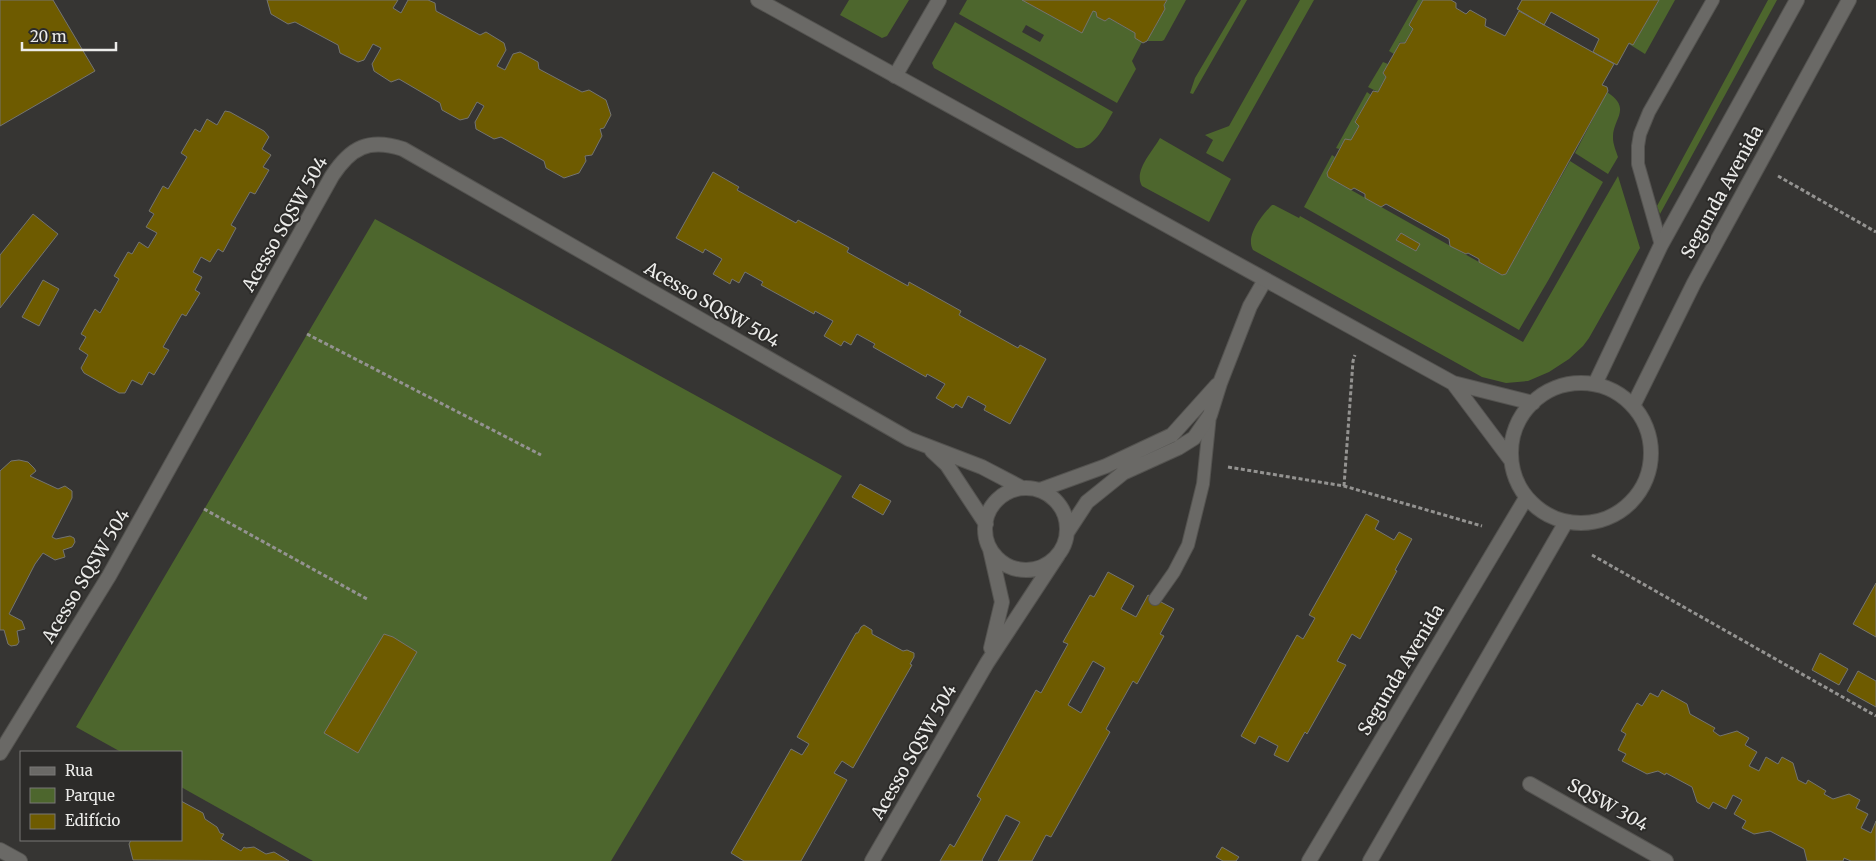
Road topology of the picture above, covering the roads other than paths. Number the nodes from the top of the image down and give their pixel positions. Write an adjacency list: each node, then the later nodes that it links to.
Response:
1 (758, 0): 6 (street)
2 (939, 0): 6 (street)
3 (1712, 0): 7 (lane)
4 (1797, 0): 7 (street, Segunda Avenida)
5 (1849, 0): 13 (street, Segunda Avenida)
6 (895, 76): 8 (street)
7 (1661, 245): 11 (street, Segunda Avenida)
8 (1265, 280): 9 (street); 10 (street)
9 (1220, 382): 14 (street); 18 (street)
10 (1452, 383): 12 (street); 16 (street)
11 (1595, 384): 12 (street); 13 (street)
12 (1533, 404): 16 (street)
13 (1633, 406): 20 (street)
14 (1210, 415): 22 (street); 25 (lane)
15 (926, 445): 17 (street, Acesso SQSW 504); 21 (street, Acesso SQSW 504); 27 (street, Acesso SQSW 504)
16 (1510, 459): 19 (street)
17 (1022, 488): 18 (street); 21 (street)
18 (1040, 490): 22 (street)
19 (1526, 498): 20 (street); 32 (street, Segunda Avenida)
20 (1566, 522): 33 (street)
21 (986, 524): 23 (street)
22 (1068, 531): 24 (street)
23 (989, 546): 24 (street); 26 (street, Acesso SQSW 504)
24 (1058, 555): 26 (street, Acesso SQSW 504)
25 (1155, 599)
26 (987, 663): 31 (street, Acesso SQSW 504)
27 (0, 753)
28 (1530, 784): 34 (street, SQSW 304)
29 (0, 850): 30 (street)
30 (20, 861)
31 (872, 861)
32 (1309, 861)
33 (1370, 861)
34 (1666, 861)

